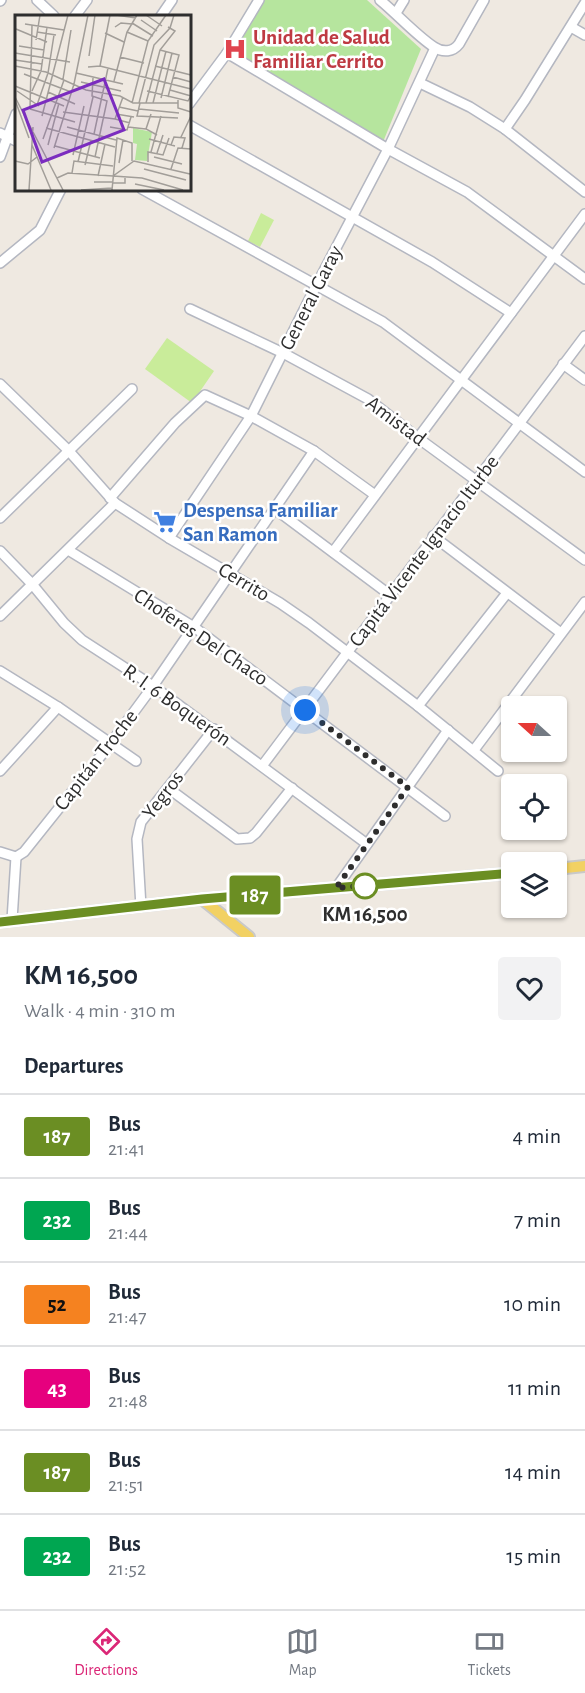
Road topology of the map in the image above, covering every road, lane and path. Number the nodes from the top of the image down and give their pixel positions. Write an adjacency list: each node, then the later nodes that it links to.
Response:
1 (37, 0): 11 (street)
2 (87, 0): 12 (street)
3 (158, 0): 9 (street)
4 (259, 0): 16 (street)
5 (380, 0): 10 (street)
6 (404, 0): 10 (street)
7 (484, 0): 15 (street)
8 (585, 3): 13 (street)
9 (170, 4)
10 (396, 13): 15 (street)
11 (53, 15)
12 (76, 15)
13 (571, 27): 14 (street); 21 (street)
14 (585, 35)
15 (435, 48): 17 (street, General Garay)
16 (227, 53): 18 (street); 23 (street)
17 (420, 83): 21 (street); 23 (street, General Garay)
18 (190, 103)
19 (15, 117): 22 (street)
20 (190, 126): 29 (street)
21 (505, 129): 27 (street)
22 (8, 137): 24 (street)
23 (388, 149): 29 (street, General Garay); 30 (street)
24 (0, 158)
25 (60, 190): 31 (street)
26 (144, 190): 33 (street)
27 (585, 192)
28 (585, 214): 30 (street)
29 (353, 215): 33 (street, General Garay); 35 (street)
30 (555, 255): 32 (street); 35 (street)
31 (0, 263)
32 (585, 279)
33 (316, 286): 37 (street, General Garay); 39 (street)
34 (190, 309): 37 (street, Amistad)
35 (511, 312): 39 (street)
36 (585, 336): 38 (street, Capitá Vicente Ignacio Iturbe)
37 (283, 353): 43 (street, General Garay); 45 (street, Amistad)
38 (563, 364): 40 (street); 44 (street, Capitá Vicente Ignacio Iturbe)
39 (462, 380): 44 (street); 45 (street)
40 (585, 381)
41 (1, 387): 46 (street, Cerrito)
42 (132, 389): 46 (street)
43 (251, 416): 47 (street); 51 (street); 55 (street, General Garay)
44 (520, 423): 48 (street); 49 (street, Capitá Vicente Ignacio Iturbe)
45 (418, 438): 49 (street, Amistad); 50 (street)
46 (68, 450): 51 (street, Cerrito); 53 (street)
47 (314, 451): 50 (street); 52 (street, Capitán Troche)
48 (585, 472)
49 (476, 479): 54 (street, Capitá Vicente Ignacio Iturbe); 59 (street, Amistad)
50 (375, 495): 58 (street)
51 (113, 500): 55 (street, Cerrito); 56 (street)
52 (275, 509): 58 (street); 60 (street, Capitán Troche)
53 (0, 518)
54 (434, 536): 62 (street); 63 (street, Capitá Vicente Ignacio Iturbe)
55 (169, 538): 60 (street, Cerrito)
56 (68, 550): 61 (street); 66 (street, Choferes Del Chaco)
57 (0, 551): 61 (street, R. I. 6 Boquerón)
58 (333, 552): 63 (street)
59 (585, 560)
60 (230, 573): 66 (street, Capitán Troche); 68 (street, Cerrito)
61 (32, 584): 65 (street); 70 (street, R. I. 6 Boquerón)
62 (507, 593): 67 (street); 71 (street)
63 (390, 595): 68 (street, Capitá Vicente Ignacio Iturbe)
64 (585, 602): 67 (street)
65 (0, 616)
66 (194, 627): 70 (street, Capitán Troche); 73 (street, Choferes Del Chaco)
67 (561, 633): 77 (street)
68 (348, 653): 71 (street, Cerrito); 73 (street, Capitá Vicente Ignacio Iturbe)
69 (0, 671): 72 (street)
70 (153, 686): 74 (street, R. I. 6 Boquerón); 76 (street, Capitán Troche)
71 (418, 706): 75 (street, Cerrito)
72 (58, 707): 76 (street); 80 (street)
73 (305, 710): 79 (street, Capitá Vicente Ignacio Iturbe); 82 (street, Choferes Del Chaco)
74 (213, 729): 79 (street, R. I. 6 Boquerón); 83 (street, Yegros)
75 (448, 730): 77 (street, Cerrito); 82 (street)
76 (111, 743): 78 (street); 88 (street, Capitán Troche)
77 (474, 750): 81 (street, Cerrito)
78 (136, 761)
79 (262, 766): 84 (street, R. I. 6 Boquerón)
80 (0, 771)
81 (498, 771)
82 (408, 787): 85 (street, Choferes Del Chaco); 86 (street)
83 (168, 788): 84 (street); 94 (street, Yegros)
84 (292, 788): 86 (street, R. I. 6 Boquerón)
85 (445, 816)
86 (367, 844): 92 (street)
87 (0, 852): 88 (street)
88 (16, 857): 95 (street)
89 (585, 866): 90 (main road)
90 (567, 868)
91 (501, 874): 92 (main road)
92 (336, 888): 93 (main road)
93 (202, 899): 94 (main road); 97 (main road)
94 (141, 907): 95 (main road)
95 (12, 920): 96 (main road)
96 (0, 922)
97 (249, 937)

